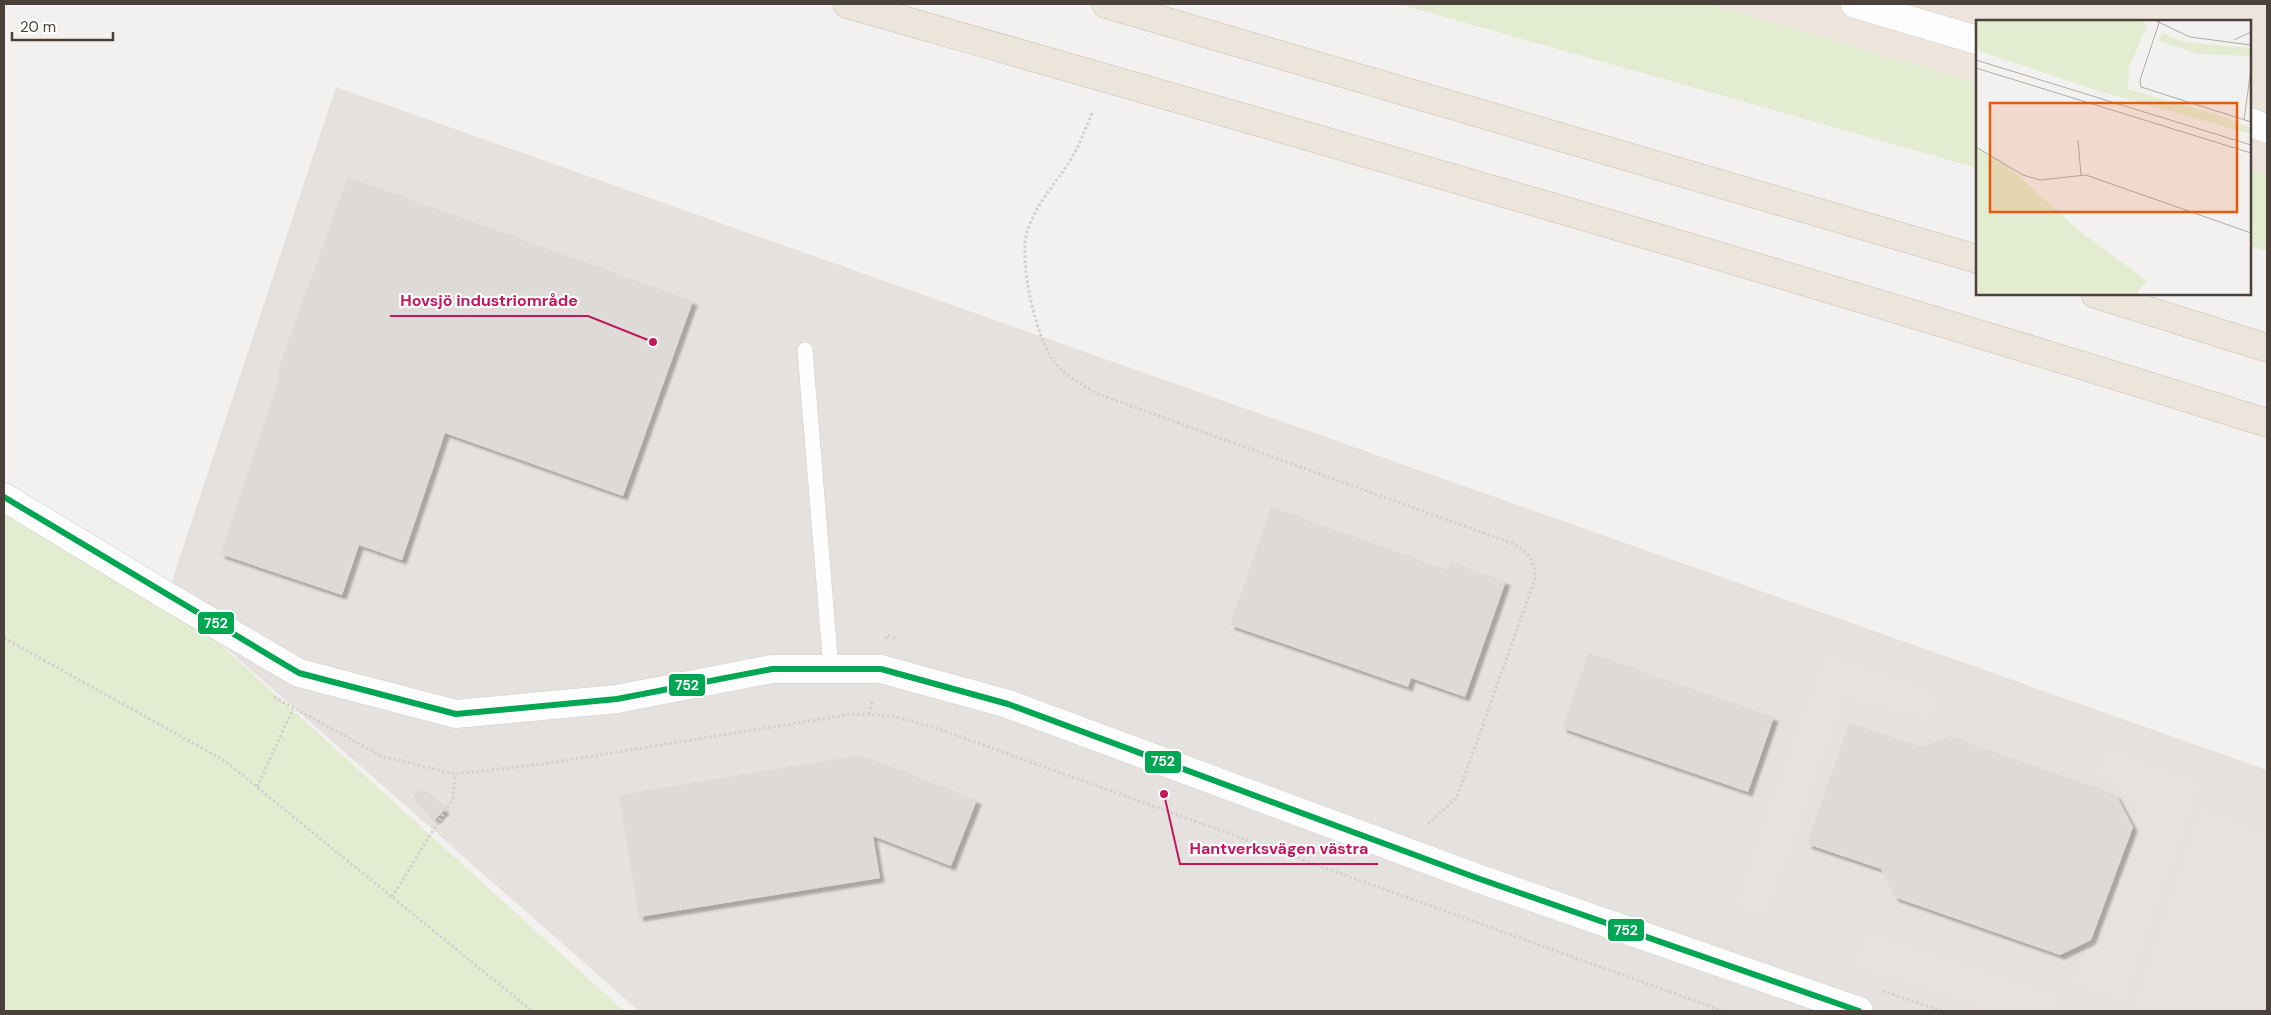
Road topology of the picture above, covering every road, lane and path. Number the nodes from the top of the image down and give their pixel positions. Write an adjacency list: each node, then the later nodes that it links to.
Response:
1 (847, 4): 12 (highway)
2 (1106, 4): 8 (highway)
3 (1855, 4): 4 (street)
4 (1976, 40)
5 (1092, 113): 20 (path)
6 (2251, 122): 7 (street)
7 (2267, 129)
8 (1976, 259)
9 (2098, 295): 10 (highway)
10 (2267, 348)
11 (805, 350): 15 (lane)
12 (2267, 424)
13 (4, 498): 15 (street)
14 (4, 638): 19 (path)
15 (831, 669): 20 (street)
16 (268, 694): 17 (path)
17 (293, 709): 18 (path); 19 (path)
18 (455, 774): 21 (path); 23 (path)
19 (257, 787): 21 (path)
20 (1413, 853): 24 (street)
21 (392, 897): 22 (path)
22 (532, 1011)
23 (1723, 1011)
24 (1859, 1011)

